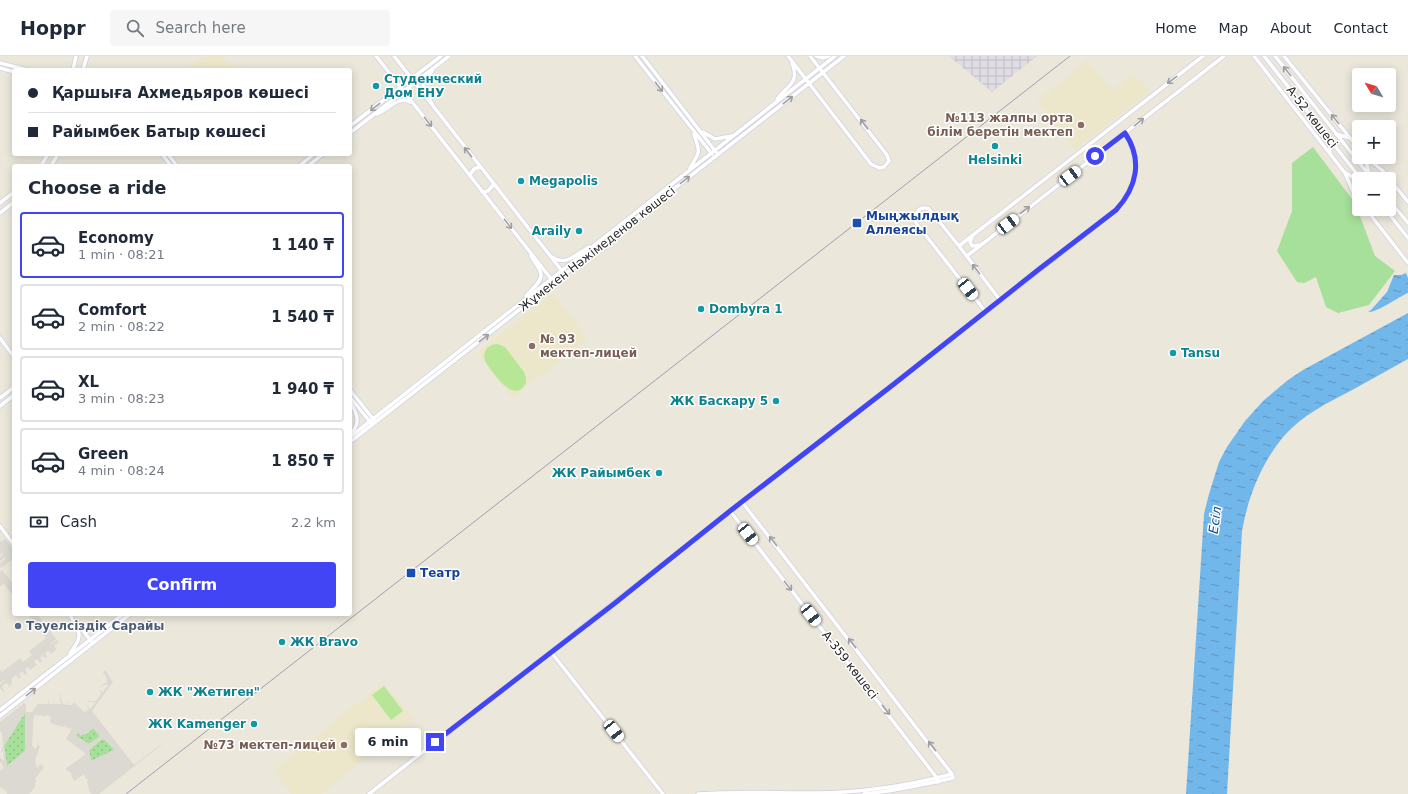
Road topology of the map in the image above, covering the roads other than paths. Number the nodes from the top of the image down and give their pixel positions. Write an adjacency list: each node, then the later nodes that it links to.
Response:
1 (76, 56): 25 (street)
2 (87, 56): 26 (street)
3 (376, 56): 34 (street)
4 (394, 56): 30 (street)
5 (441, 56): 30 (street)
6 (449, 56): 22 (street)
7 (635, 56): 41 (street, one-way to 41)
8 (642, 56): 42 (street)
9 (810, 56): 27 (street)
10 (816, 56): 11 (street)
11 (829, 56)
12 (835, 56): 27 (street, Жұмекен Нәжімеденов көшесі)
13 (844, 56): 29 (street, Жұмекен Нәжімеденов көшесі)
14 (1203, 56): 80 (street, one-way to 80)
15 (1224, 56): 44 (street, one-way to 15)
16 (1254, 56): 51 (street)
17 (1264, 56): 48 (street, А-52 көшесі)
18 (1275, 56): 45 (street, А-52 көшесі, one-way to 18)
19 (1284, 56): 47 (street, one-way to 19)
20 (789, 57): 31 (street); 37 (street)
21 (0, 63): 24 (street)
22 (438, 64): 32 (street); 38 (street)
23 (0, 68): 28 (street)
24 (20, 68)
25 (73, 68)
26 (84, 68)
27 (820, 68): 29 (street); 31 (street, Жұмекен Нәжімеденов көшесі)
28 (12, 71)
29 (823, 72): 33 (street, Жұмекен Нәжімеденов көшесі); 33 (street, one-way to 29)
30 (411, 79): 32 (street); 34 (street)
31 (806, 79): 33 (street); 37 (street, Жұмекен Нәжімеденов көшесі)
32 (414, 83): 35 (street); 38 (street)
33 (809, 83): 52 (street, Жұмекен Нәжімеденов көшесі, one-way to 33)
34 (401, 87): 35 (street); 40 (street, one-way to 40)
35 (404, 91): 36 (street); 39 (street)
36 (414, 104): 39 (street); 65 (street, one-way to 65)
37 (774, 104): 46 (street, Жұмекен Нәжімеденов көшесі)
38 (434, 108): 59 (street, one-way to 38)
39 (373, 116): 43 (street)
40 (352, 124)
41 (693, 131): 50 (street); 60 (street)
42 (700, 131): 46 (street); 49 (street)
43 (352, 132)
44 (1125, 133): 82 (street, one-way to 44); 93 (street)
45 (1336, 134): 47 (street); 62 (street, А-52 көшесі)
46 (735, 135): 49 (street, Жұмекен Нәжімеденов көшесі)
47 (1351, 138)
48 (1330, 140): 51 (street); 61 (street, А-52 көшесі)
49 (715, 150): 50 (street, Жұмекен Нәжімеденов көшесі); 52 (street)
50 (711, 153): 55 (street); 60 (street, Жұмекен Нәжімеденов көшесі)
51 (1330, 153): 64 (street)
52 (718, 154): 55 (street, Жұмекен Нәжімеденов көшесі)
53 (312, 156): 56 (street)
54 (320, 156): 57 (street)
55 (714, 157): 90 (street, Жұмекен Нәжімеденов көшесі, one-way to 55)
56 (302, 164)
57 (310, 164)
58 (1374, 164): 63 (street)
59 (480, 167): 65 (street); 67 (street)
60 (689, 171): 83 (street, Жұмекен Нәжімеденов көшесі)
61 (1354, 172)
62 (1366, 172)
63 (1384, 172)
64 (1345, 173): 66 (street); 69 (street)
65 (470, 175): 70 (street)
66 (1352, 176)
67 (494, 184): 70 (street); 86 (street)
68 (1396, 187): 72 (street)
69 (1352, 189)
70 (482, 192): 85 (street, one-way to 85)
71 (12, 194): 73 (street)
72 (1408, 202)
73 (0, 203)
74 (12, 204): 76 (street)
75 (1396, 208): 79 (street)
76 (0, 213)
77 (1371, 216): 88 (street)
78 (1391, 216): 81 (street)
79 (1408, 223)
80 (974, 234): 82 (street); 84 (street)
81 (1408, 238)
82 (983, 243): 87 (street)
83 (594, 245): 86 (street); 89 (street, Жұмекен Нәжімеденов көшесі)
84 (959, 246): 87 (street); 95 (street)
85 (528, 250): 91 (street); 94 (street)
86 (550, 256): 89 (street)
87 (967, 256): 93 (street, one-way to 87)
88 (1408, 263)
89 (562, 271): 90 (street); 91 (street, Жұмекен Нәжімеденов көшесі)
90 (565, 274): 92 (street, Жұмекен Нәжімеденов көшесі)
91 (551, 279): 92 (street); 94 (street, Жұмекен Нәжімеденов көшесі)
92 (554, 283): 105 (street, Жұмекен Нәжімеденов көшесі, one-way to 92)
93 (1000, 300): 95 (street)
94 (522, 302): 105 (street, Жұмекен Нәжімеденов көшесі)
95 (985, 311): 109 (street)
96 (0, 338): 97 (street)
97 (12, 354)
98 (12, 389): 101 (street)
99 (352, 393): 105 (street)
100 (12, 397): 104 (street)
101 (0, 398)
102 (352, 399): 105 (street)
103 (352, 404): 106 (street)
104 (0, 406)
105 (373, 422): 107 (street, Жұмекен Нәжімеденов көшесі); 108 (street, Жұмекен Нәжімеденов көшесі)
106 (352, 432)
107 (352, 434)
108 (352, 440)
109 (742, 502): 110 (street); 122 (street, one-way to 109)
110 (730, 511): 118 (street); 123 (street, А-359 көшесі, one-way to 123)
111 (0, 526): 112 (street)
112 (12, 542)
113 (71, 616): 119 (street)
114 (72, 616): 117 (street)
115 (121, 616): 117 (street)
116 (127, 616): 117 (street)
117 (91, 641): 119 (street); 121 (street, one-way to 117)
118 (551, 652): 124 (street); 125 (street)
119 (63, 660): 120 (street)
120 (0, 710)
121 (0, 716)
122 (952, 774): 123 (street); 123 (street)
123 (937, 780): 126 (street); 127 (street)
124 (369, 794)
125 (663, 794)
126 (698, 794)
127 (864, 794)

